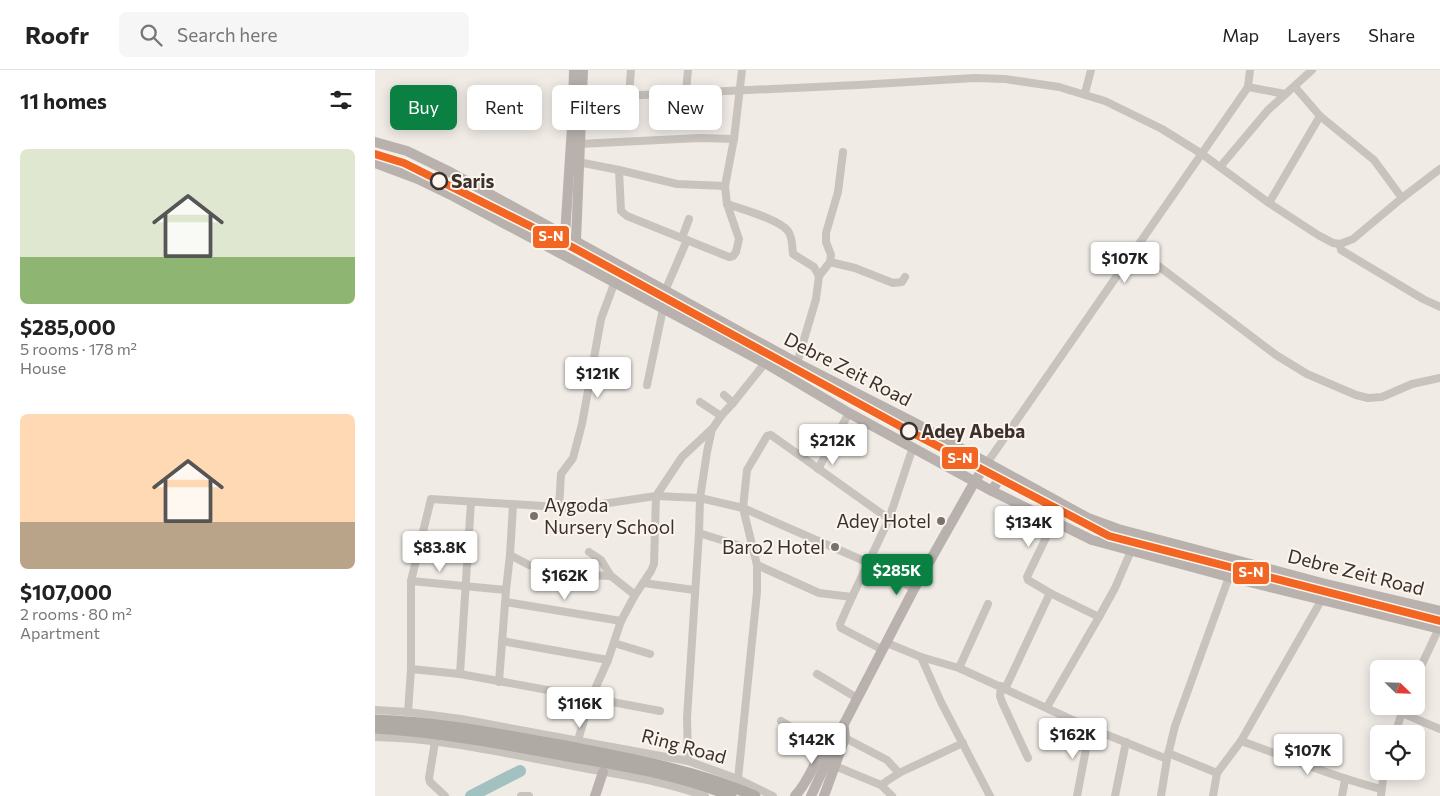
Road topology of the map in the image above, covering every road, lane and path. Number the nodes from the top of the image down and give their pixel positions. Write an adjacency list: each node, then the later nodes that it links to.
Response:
1 (574, 70): 9 (main road)
2 (583, 70): 10 (main road)
3 (631, 70): 11 (street)
4 (688, 70): 12 (street)
5 (742, 70): 15 (street)
6 (1091, 70): 17 (street)
7 (1250, 70): 13 (street)
8 (1312, 70): 14 (street)
9 (576, 85)
10 (580, 85)
11 (630, 85)
12 (687, 85)
13 (1248, 87): 18 (street); 26 (street)
14 (1295, 87): 18 (street); 19 (street)
15 (739, 90): 16 (street); 17 (street); 22 (street)
16 (722, 91)
17 (1085, 94): 26 (street)
18 (1285, 94): 29 (street)
19 (1320, 116): 33 (street); 34 (street)
20 (574, 130): 37 (main road)
21 (578, 130): 24 (main road)
22 (734, 139): 24 (street); 32 (street)
23 (375, 142): 37 (main road, Debre Zeit Road)
24 (579, 144): 27 (main road)
25 (843, 152): 42 (street)
26 (1203, 154): 29 (street); 41 (street)
27 (578, 162): 30 (street); 39 (main road)
28 (375, 163): 45 (main road, Debre Zeit Road)
29 (1220, 167): 34 (street)
30 (619, 170): 32 (street); 38 (street)
31 (1439, 172): 33 (street)
32 (725, 186): 35 (street)
33 (1402, 198): 40 (street)
34 (1269, 202): 40 (street)
35 (727, 204): 38 (street); 43 (street)
36 (689, 218): 38 (street)
37 (565, 235): 39 (main road, Debre Zeit Road)
38 (684, 239): 46 (street)
39 (576, 240): 46 (main road, Debre Zeit Road)
40 (1340, 244): 47 (street)
41 (1136, 249): 51 (street); 60 (street)
42 (829, 262): 43 (street); 44 (street)
43 (819, 276): 50 (street)
44 (905, 277)
45 (614, 284): 48 (main road, Debre Zeit Road); 69 (street)
46 (665, 291): 50 (main road, Debre Zeit Road)
47 (1440, 307)
48 (663, 309): 49 (main road, Debre Zeit Road); 52 (street)
49 (765, 363): 55 (street); 56 (main road, Debre Zeit Road)
50 (797, 363): 60 (main road, Debre Zeit Road)
51 (1440, 378)
52 (647, 385)
53 (724, 395): 55 (street)
54 (699, 402): 57 (street)
55 (733, 403): 57 (street)
56 (849, 413): 59 (main road, Debre Zeit Road); 61 (street)
57 (721, 416): 58 (street)
58 (713, 428): 65 (street); 66 (street)
59 (913, 447): 63 (main road, Debre Zeit Road); 71 (street)
60 (987, 463): 62 (main road, Debre Zeit Road); 63 (main road)
61 (818, 469): 70 (street); 71 (street)
62 (1003, 472): 64 (main road); 94 (main road, Debre Zeit Road)
63 (975, 480): 64 (main road, Debre Zeit Road); 85 (main road)
64 (992, 490): 72 (main road, Debre Zeit Road)
65 (657, 496): 66 (street); 69 (street); 83 (street)
66 (700, 498): 70 (street); 73 (street)
67 (471, 502): 68 (street); 82 (street); 84 (street)
68 (513, 505): 69 (street); 77 (street)
69 (559, 508)
70 (743, 508): 74 (street); 78 (street)
71 (889, 519): 78 (street)
72 (1054, 521): 75 (main road, Debre Zeit Road); 88 (street)
73 (699, 533): 74 (street); 87 (street)
74 (753, 550): 79 (street)
75 (1131, 551): 81 (main road, Debre Zeit Road); 95 (street)
76 (589, 552): 80 (street)
77 (510, 555): 80 (street); 86 (street)
78 (869, 563): 85 (street); 90 (street)
79 (757, 565): 90 (street); 139 (street)
80 (611, 576): 89 (street)
81 (1229, 577): 91 (main road, Debre Zeit Road); 132 (street)
82 (411, 581): 84 (street); 106 (street)
83 (644, 583): 87 (street); 89 (street)
84 (467, 587): 86 (street); 107 (street)
85 (914, 589): 100 (main road)
86 (505, 590): 92 (street)
87 (695, 590): 134 (street)
88 (1050, 593): 95 (street); 110 (street)
89 (635, 595): 96 (street)
90 (852, 597): 100 (street)
91 (1322, 599): 97 (main road, Debre Zeit Road); 127 (street)
92 (506, 602): 96 (street); 98 (street)
93 (988, 604): 105 (street)
94 (1440, 611)
95 (1099, 616): 113 (street)
96 (621, 621): 99 (street)
97 (1439, 629): 104 (street)
98 (502, 641): 103 (street); 109 (street)
99 (614, 643): 101 (street); 103 (street)
100 (885, 647): 102 (street); 112 (main road)
101 (650, 654)
102 (921, 657): 105 (street); 130 (street)
103 (608, 660): 111 (street)
104 (1424, 660)
105 (959, 668): 110 (street)
106 (411, 669): 107 (street); 115 (street)
107 (460, 674): 109 (street)
108 (817, 674): 112 (street)
109 (499, 682): 111 (street)
110 (1003, 688): 113 (street); 133 (street)
111 (591, 698): 116 (street); 126 (street)
112 (857, 698): 120 (main road)
113 (1047, 708): 122 (street)
114 (375, 710): 115 (street, Ring Road)
115 (408, 712): 126 (street, Ring Road)
116 (660, 712)
117 (1413, 715): 123 (street)
118 (375, 720): 151 (highway, Ring Road)
119 (781, 721): 131 (street)
120 (844, 724): 125 (main road); 131 (main road)
121 (375, 728): 150 (highway, Ring Road)
122 (1091, 728): 129 (street); 158 (street)
123 (1440, 729)
124 (375, 737): 128 (street)
125 (845, 738): 135 (main road); 138 (street)
126 (578, 740): 134 (street, Ring Road)
127 (1241, 741): 137 (street); 140 (street)
128 (435, 742): 136 (street); 145 (street)
129 (1127, 742): 132 (street); 159 (street)
130 (963, 743): 138 (street); 157 (street)
131 (830, 745): 153 (main road); 154 (main road)
132 (1168, 756): 137 (street); 160 (street)
133 (1028, 758)
134 (688, 761): 139 (street, Ring Road)
135 (835, 766): 142 (street); 155 (main road)
136 (603, 772): 143 (street); 148 (main road)
137 (1217, 773): 161 (street)
138 (899, 774): 142 (street)
139 (738, 778): 152 (street, Ring Road)
140 (1345, 780): 144 (street); 162 (street)
141 (1382, 780): 144 (street)
142 (881, 785): 156 (street)
143 (689, 793): 149 (street)
144 (1381, 793)
145 (445, 796)
146 (521, 796): 147 (street)
147 (529, 796)
148 (595, 796)
149 (705, 796)
150 (731, 796)
151 (755, 796)
152 (773, 796)
153 (795, 796)
154 (811, 796)
155 (824, 796)
156 (892, 796)
157 (990, 796)
158 (1077, 796)
159 (1115, 796)
160 (1161, 796)
161 (1213, 796)
162 (1342, 796)

